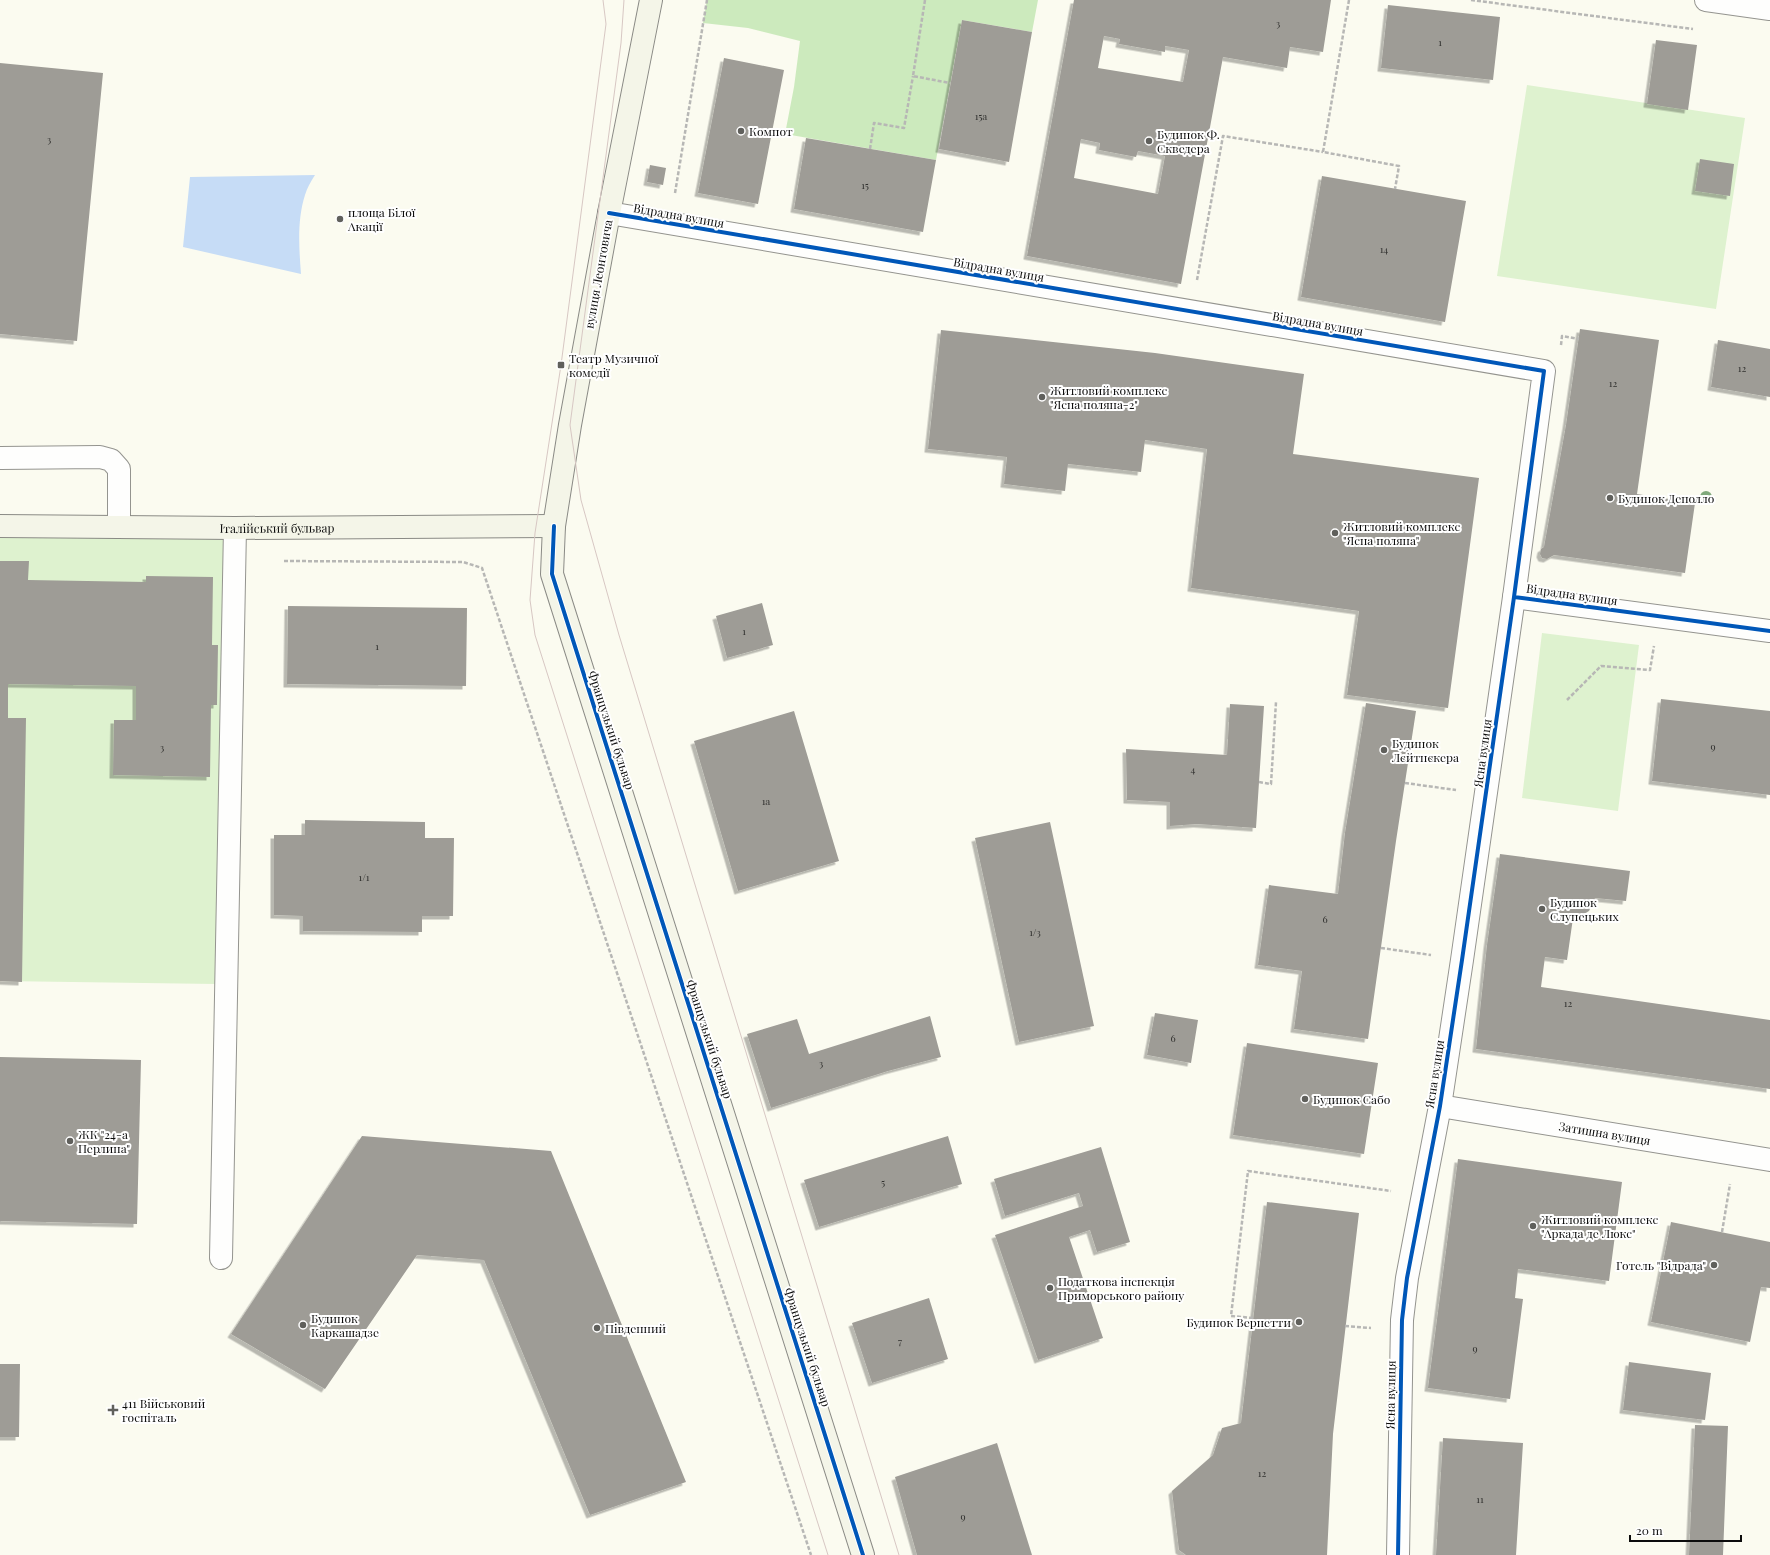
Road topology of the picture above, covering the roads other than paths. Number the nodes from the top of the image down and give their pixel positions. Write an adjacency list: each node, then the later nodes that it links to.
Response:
1 (651, 0): 4 (main road, вулиця Леонтовича)
2 (1706, 0): 3 (street)
3 (1759, 5)
4 (609, 213): 7 (main road, вулиця Леонтовича); 10 (street, Відрадна вулиця)
5 (0, 458): 8 (street)
6 (0, 526): 8 (main road, Італійський бульвар)
7 (554, 526): 9 (main road, Італійський бульвар); 15 (main road, Французький бульвар)
8 (119, 527): 9 (main road, Італійський бульвар)
9 (236, 528): 14 (street)
10 (1514, 596): 11 (street, Відрадна вулиця); 12 (street, Ясна вулиця)
11 (1770, 631)
12 (1440, 1106): 13 (street, Затишна вулиця); 16 (street, Ясна вулиця)
13 (1770, 1160)
14 (221, 1258)
15 (863, 1555)
16 (1398, 1555)

